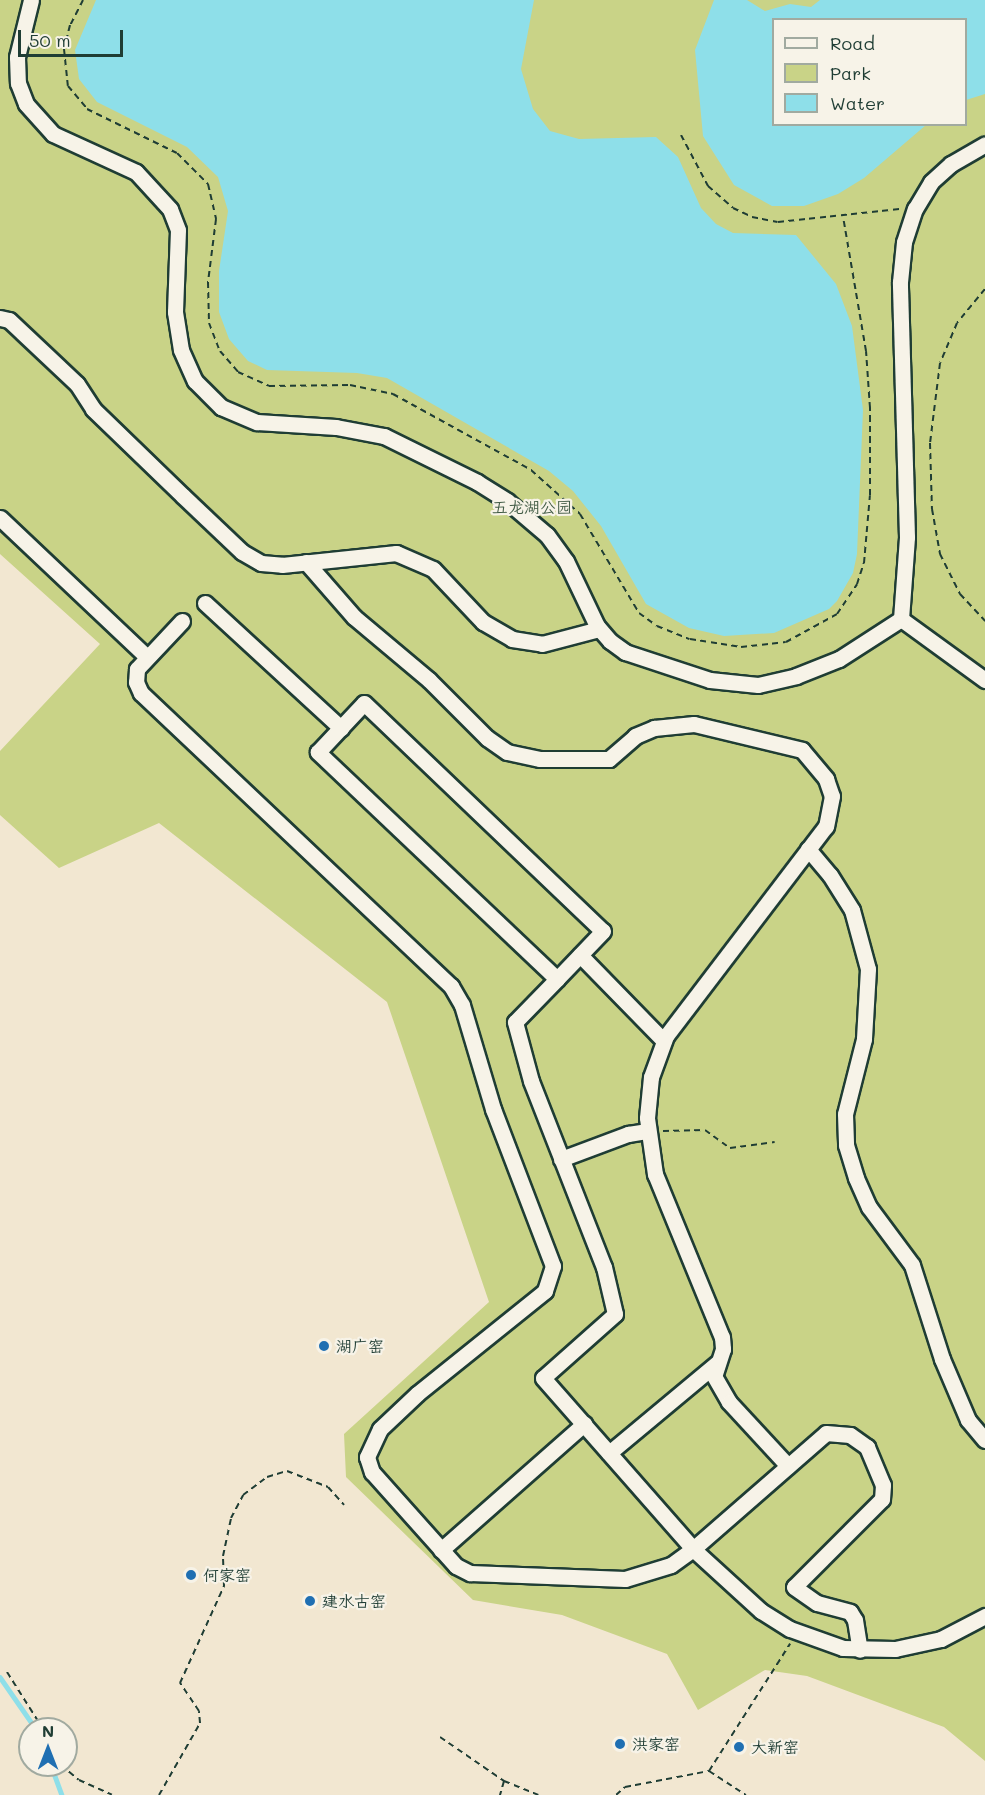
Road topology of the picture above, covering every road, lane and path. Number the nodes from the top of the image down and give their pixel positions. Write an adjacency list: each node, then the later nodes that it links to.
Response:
1 (31, 0): 15 (street)
2 (83, 0): 6 (path)
3 (681, 135): 6 (path)
4 (985, 144): 5 (street)
5 (915, 208): 6 (path); 12 (street)
6 (843, 217)
7 (985, 289): 14 (path)
8 (0, 318): 10 (street)
9 (0, 518): 16 (street)
10 (306, 562): 15 (street); 19 (street)
11 (205, 603): 18 (street)
12 (902, 619): 15 (street); 17 (street)
13 (182, 621): 16 (street)
14 (985, 621)
15 (599, 629)
16 (146, 656): 33 (street)
17 (985, 680)
18 (341, 729): 20 (street); 21 (street)
19 (808, 849): 22 (street); 28 (street)
20 (580, 955): 21 (street); 22 (street)
21 (556, 979): 25 (street)
22 (664, 1041): 23 (street)
23 (648, 1131): 24 (path); 25 (street); 26 (street)
24 (775, 1142)
25 (561, 1159): 27 (street)
26 (717, 1364): 29 (street); 30 (street)
27 (584, 1424): 29 (street); 33 (street)
28 (985, 1440)
29 (609, 1453): 32 (street)
30 (788, 1466): 32 (street); 36 (street)
31 (344, 1505): 44 (path)
32 (693, 1549): 33 (street); 35 (street)
33 (441, 1550)
34 (985, 1616): 36 (street)
35 (797, 1632): 36 (street); 40 (path)
36 (860, 1650)
37 (7, 1672): 38 (path)
38 (35, 1717)
39 (440, 1737): 42 (path)
40 (709, 1771): 47 (path); 48 (path)
41 (75, 1777): 43 (path)
42 (504, 1781): 45 (path); 46 (path)
43 (112, 1795)
44 (159, 1795)
45 (500, 1795)
46 (538, 1795)
47 (616, 1795)
48 (746, 1795)

